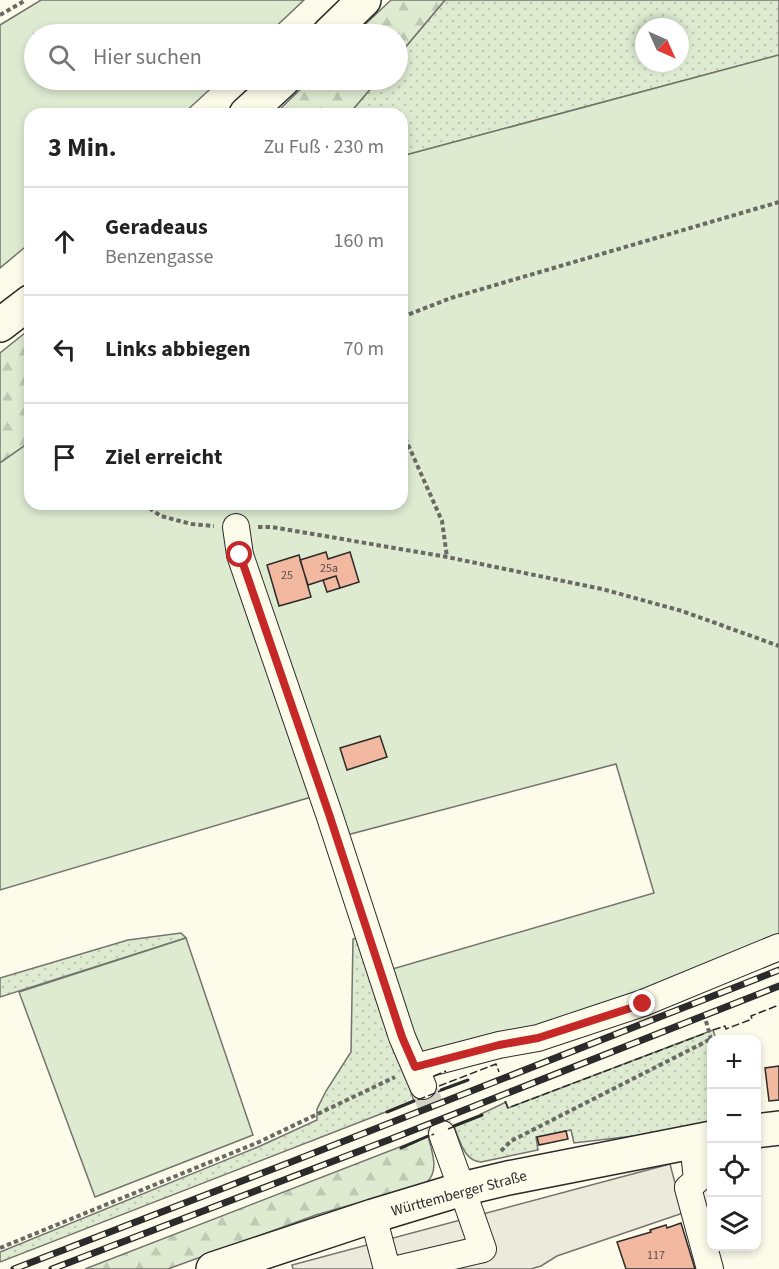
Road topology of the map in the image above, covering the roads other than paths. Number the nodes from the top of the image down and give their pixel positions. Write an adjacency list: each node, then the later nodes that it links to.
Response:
1 (364, 0): 2 (main road)
2 (339, 24)
3 (272, 90): 4 (main road)
4 (253, 108)
5 (24, 307): 6 (main road)
6 (0, 325)
7 (236, 527): 8 (lane)
8 (779, 947)
9 (779, 1128): 10 (main road)
10 (761, 1130)
11 (441, 1134): 13 (lane)
12 (702, 1140): 13 (main road, Württemberger Straße); 18 (lane)
13 (462, 1189): 14 (main road, Württemberger Straße); 17 (lane)
14 (373, 1216): 15 (main road, Württemberger Straße); 16 (lane)
15 (213, 1269)
16 (387, 1269)
17 (398, 1269)
18 (710, 1269)

